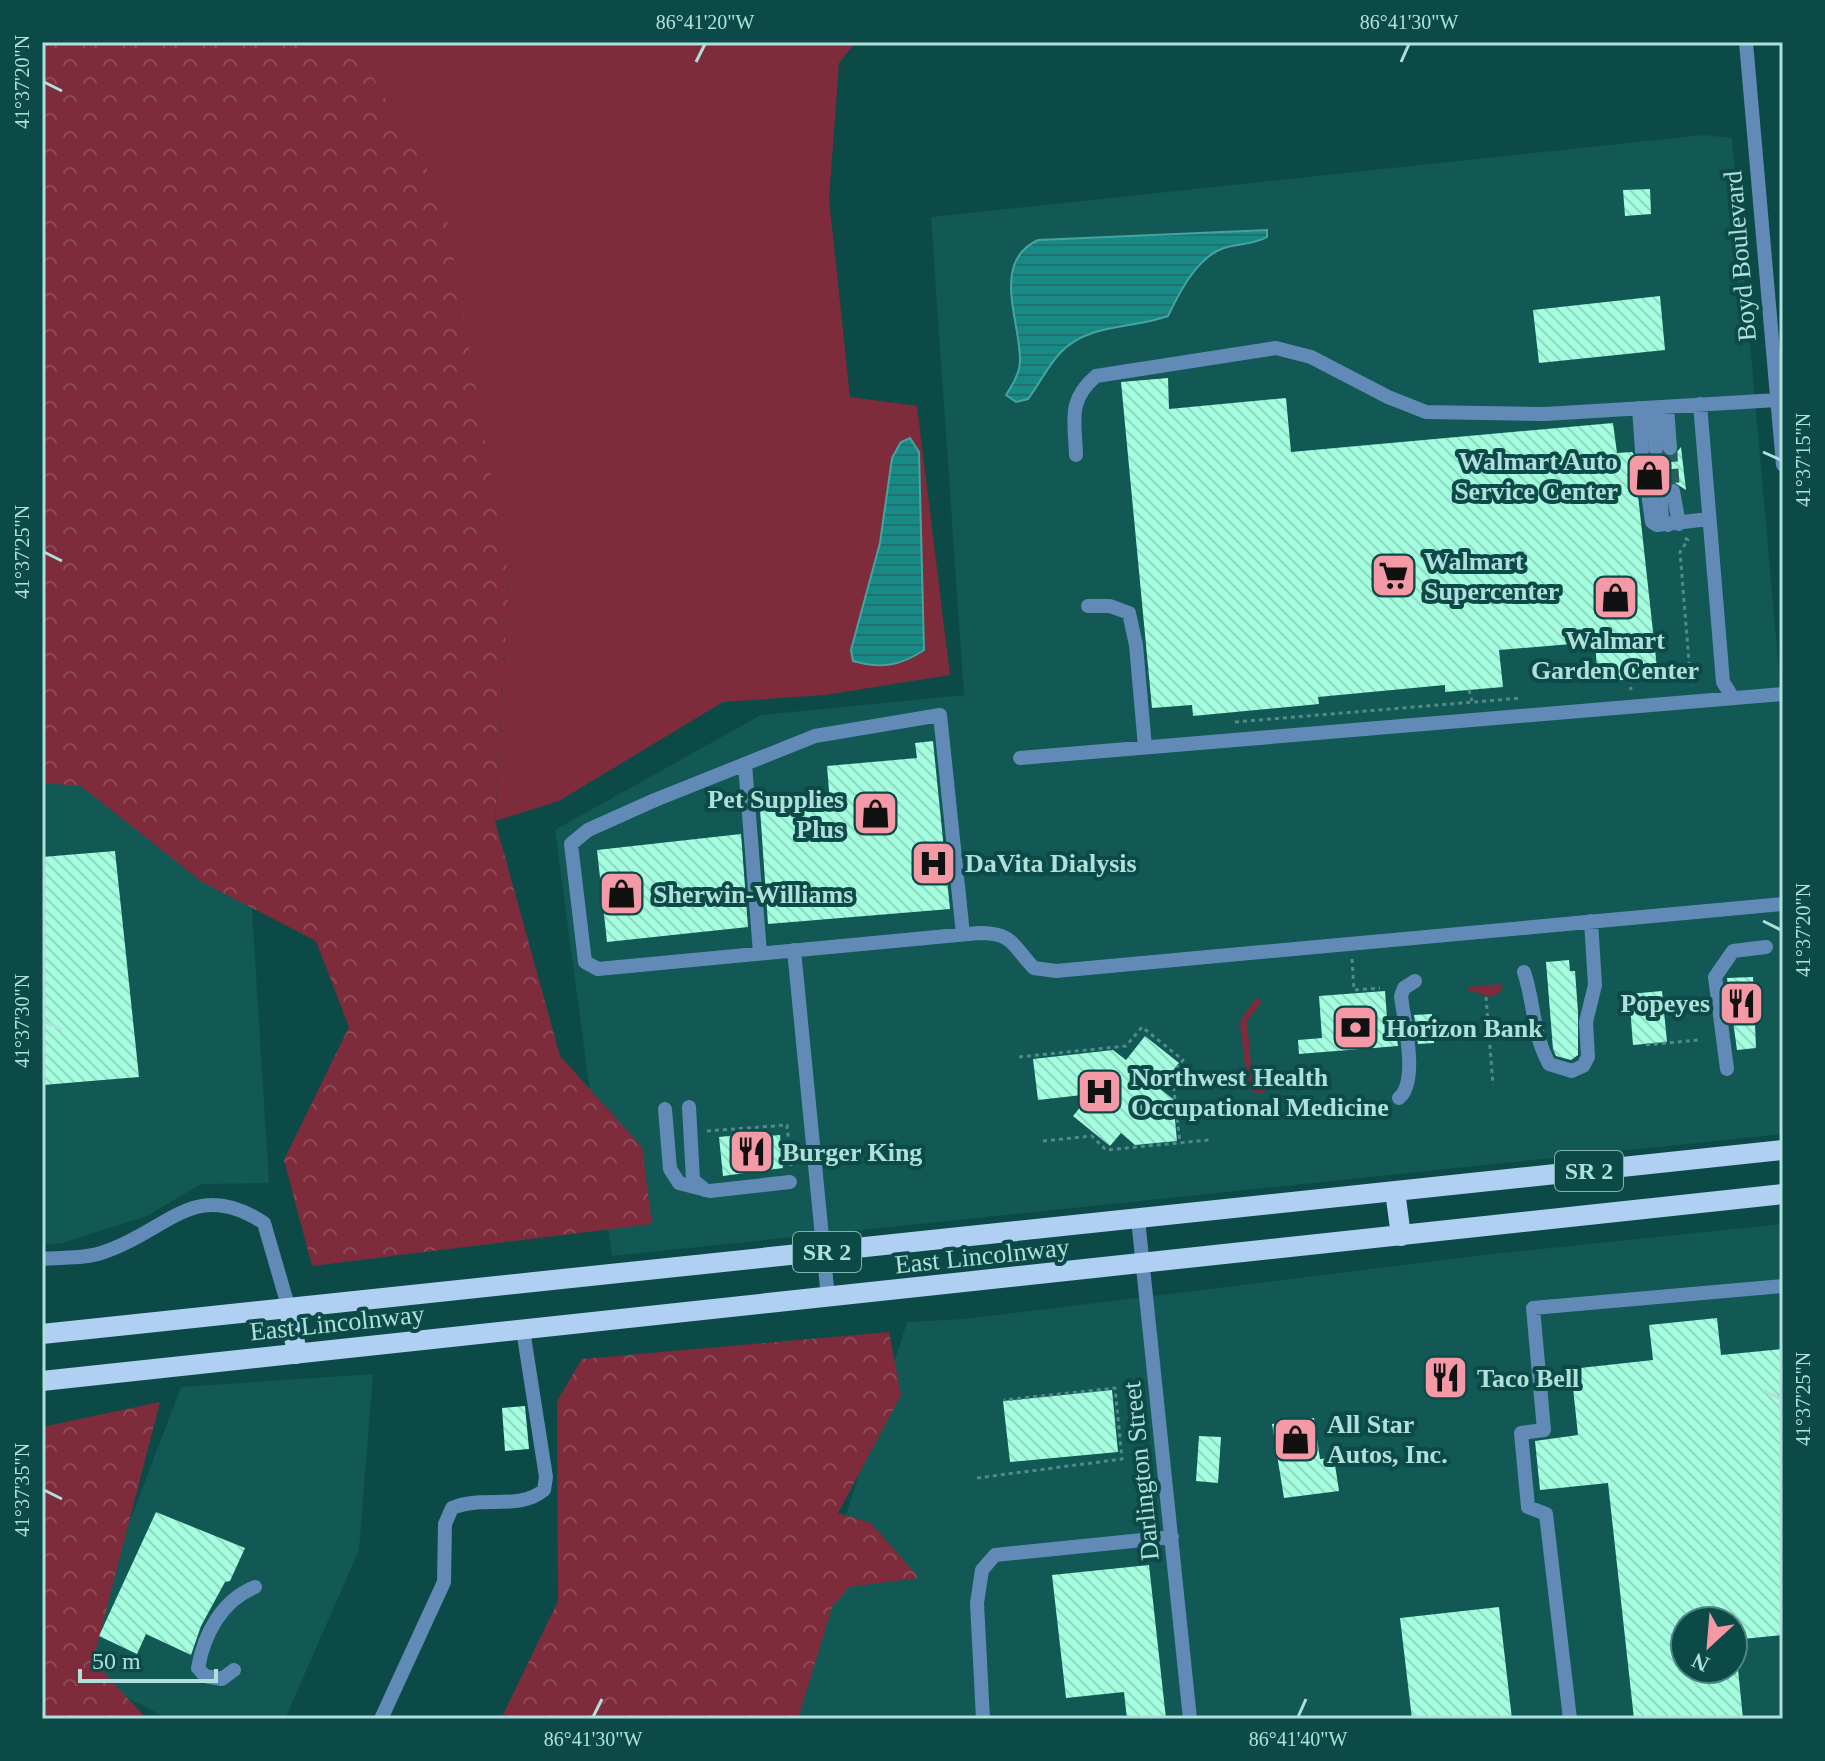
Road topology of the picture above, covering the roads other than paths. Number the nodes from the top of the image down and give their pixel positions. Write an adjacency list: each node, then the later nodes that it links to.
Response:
1 (1746, 42): 2 (street, Boyd Boulevard)
2 (1777, 400): 3 (street); 6 (street, Boyd Boulevard)
3 (1700, 404): 4 (street); 7 (street)
4 (1653, 408): 4 (street); 5 (street)
5 (1076, 455)
6 (1783, 465)
7 (1709, 519): 8 (street); 11 (street)
8 (1674, 524): 8 (street)
9 (1088, 606): 12 (street)
10 (1783, 694): 11 (street)
11 (1733, 698): 12 (street)
12 (1145, 747): 13 (street)
13 (1020, 758)
14 (745, 764): 17 (street); 20 (street); 20 (street)
15 (1783, 904): 16 (street)
16 (1591, 921): 17 (street); 21 (street)
17 (963, 934): 19 (street)
18 (1766, 947): 23 (street)
19 (794, 950): 20 (street); 34 (street)
20 (760, 953)
21 (1524, 972)
22 (1415, 981): 24 (street)
23 (1727, 1069)
24 (1399, 1098)
25 (689, 1107): 29 (street)
26 (665, 1109): 29 (street)
27 (1783, 1150): 30 (main road, East Lincolnway / SR 2)
28 (791, 1174): 29 (street)
29 (705, 1190)
30 (1395, 1191): 32 (main road, East Lincolnway / SR 2); 33 (main road)
31 (1783, 1194): 33 (main road, East Lincolnway / SR 2)
32 (1138, 1219): 34 (main road, East Lincolnway / SR 2); 36 (street, Darlington Street)
33 (1401, 1236): 36 (main road, East Lincolnway / SR 2)
34 (821, 1253): 38 (street); 39 (main road, East Lincolnway / SR 2)
35 (42, 1259): 39 (street)
36 (1143, 1265): 38 (main road, East Lincolnway / SR 2); 44 (street, Darlington Street)
37 (1783, 1286): 50 (street)
38 (828, 1298): 40 (main road, East Lincolnway / SR 2)
39 (289, 1309): 41 (main road, East Lincolnway / SR 2); 42 (main road)
40 (523, 1330): 42 (main road, East Lincolnway / SR 2); 47 (street)
41 (42, 1334)
42 (297, 1354): 43 (main road, East Lincolnway / SR 2)
43 (42, 1381)
44 (1172, 1537): 48 (street); 49 (street, Darlington Street)
45 (255, 1587): 46 (street)
46 (234, 1670)
47 (381, 1719)
48 (983, 1719)
49 (1190, 1719)
50 (1570, 1719)

